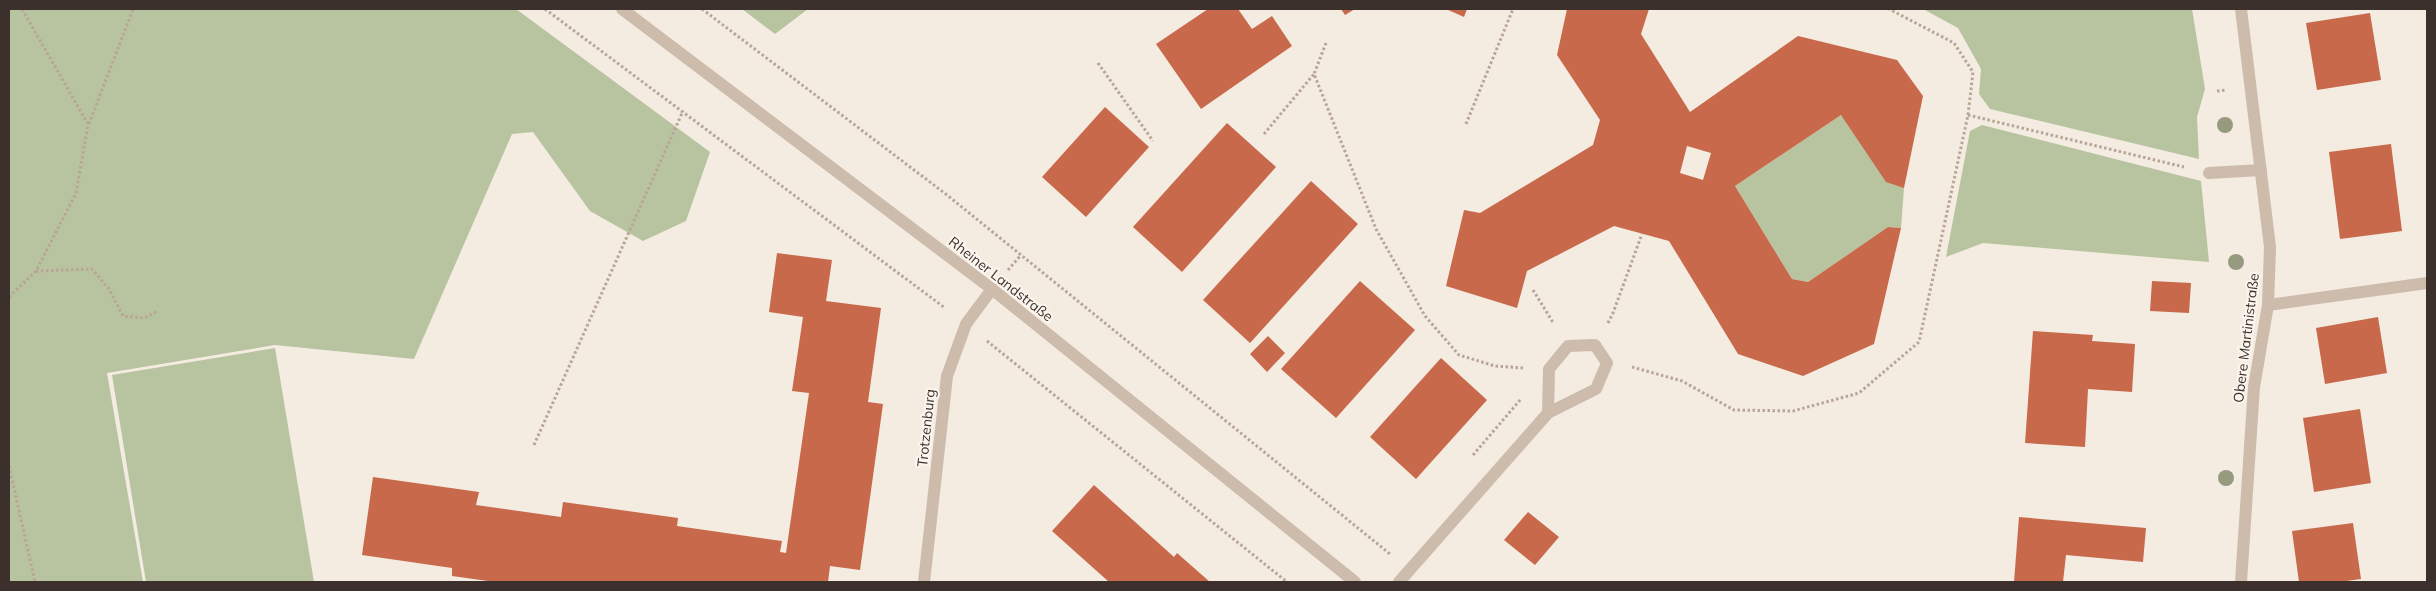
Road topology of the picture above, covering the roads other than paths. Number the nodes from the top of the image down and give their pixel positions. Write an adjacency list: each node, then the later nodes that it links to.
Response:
1 (622, 9): 6 (street, Rheiner Landstraße)
2 (2241, 9): 3 (street, Obere Martinistraße)
3 (2261, 170): 4 (street); 7 (street, Obere Martinistraße)
4 (2209, 173)
5 (2427, 283): 7 (street)
6 (992, 289): 9 (street, Trotzenburg); 10 (street, Rheiner Landstraße)
7 (2268, 305): 12 (street, Obere Martinistraße)
8 (1548, 413): 8 (street); 11 (street)
9 (924, 582)
10 (1355, 582)
11 (1399, 582)
12 (2241, 582)

